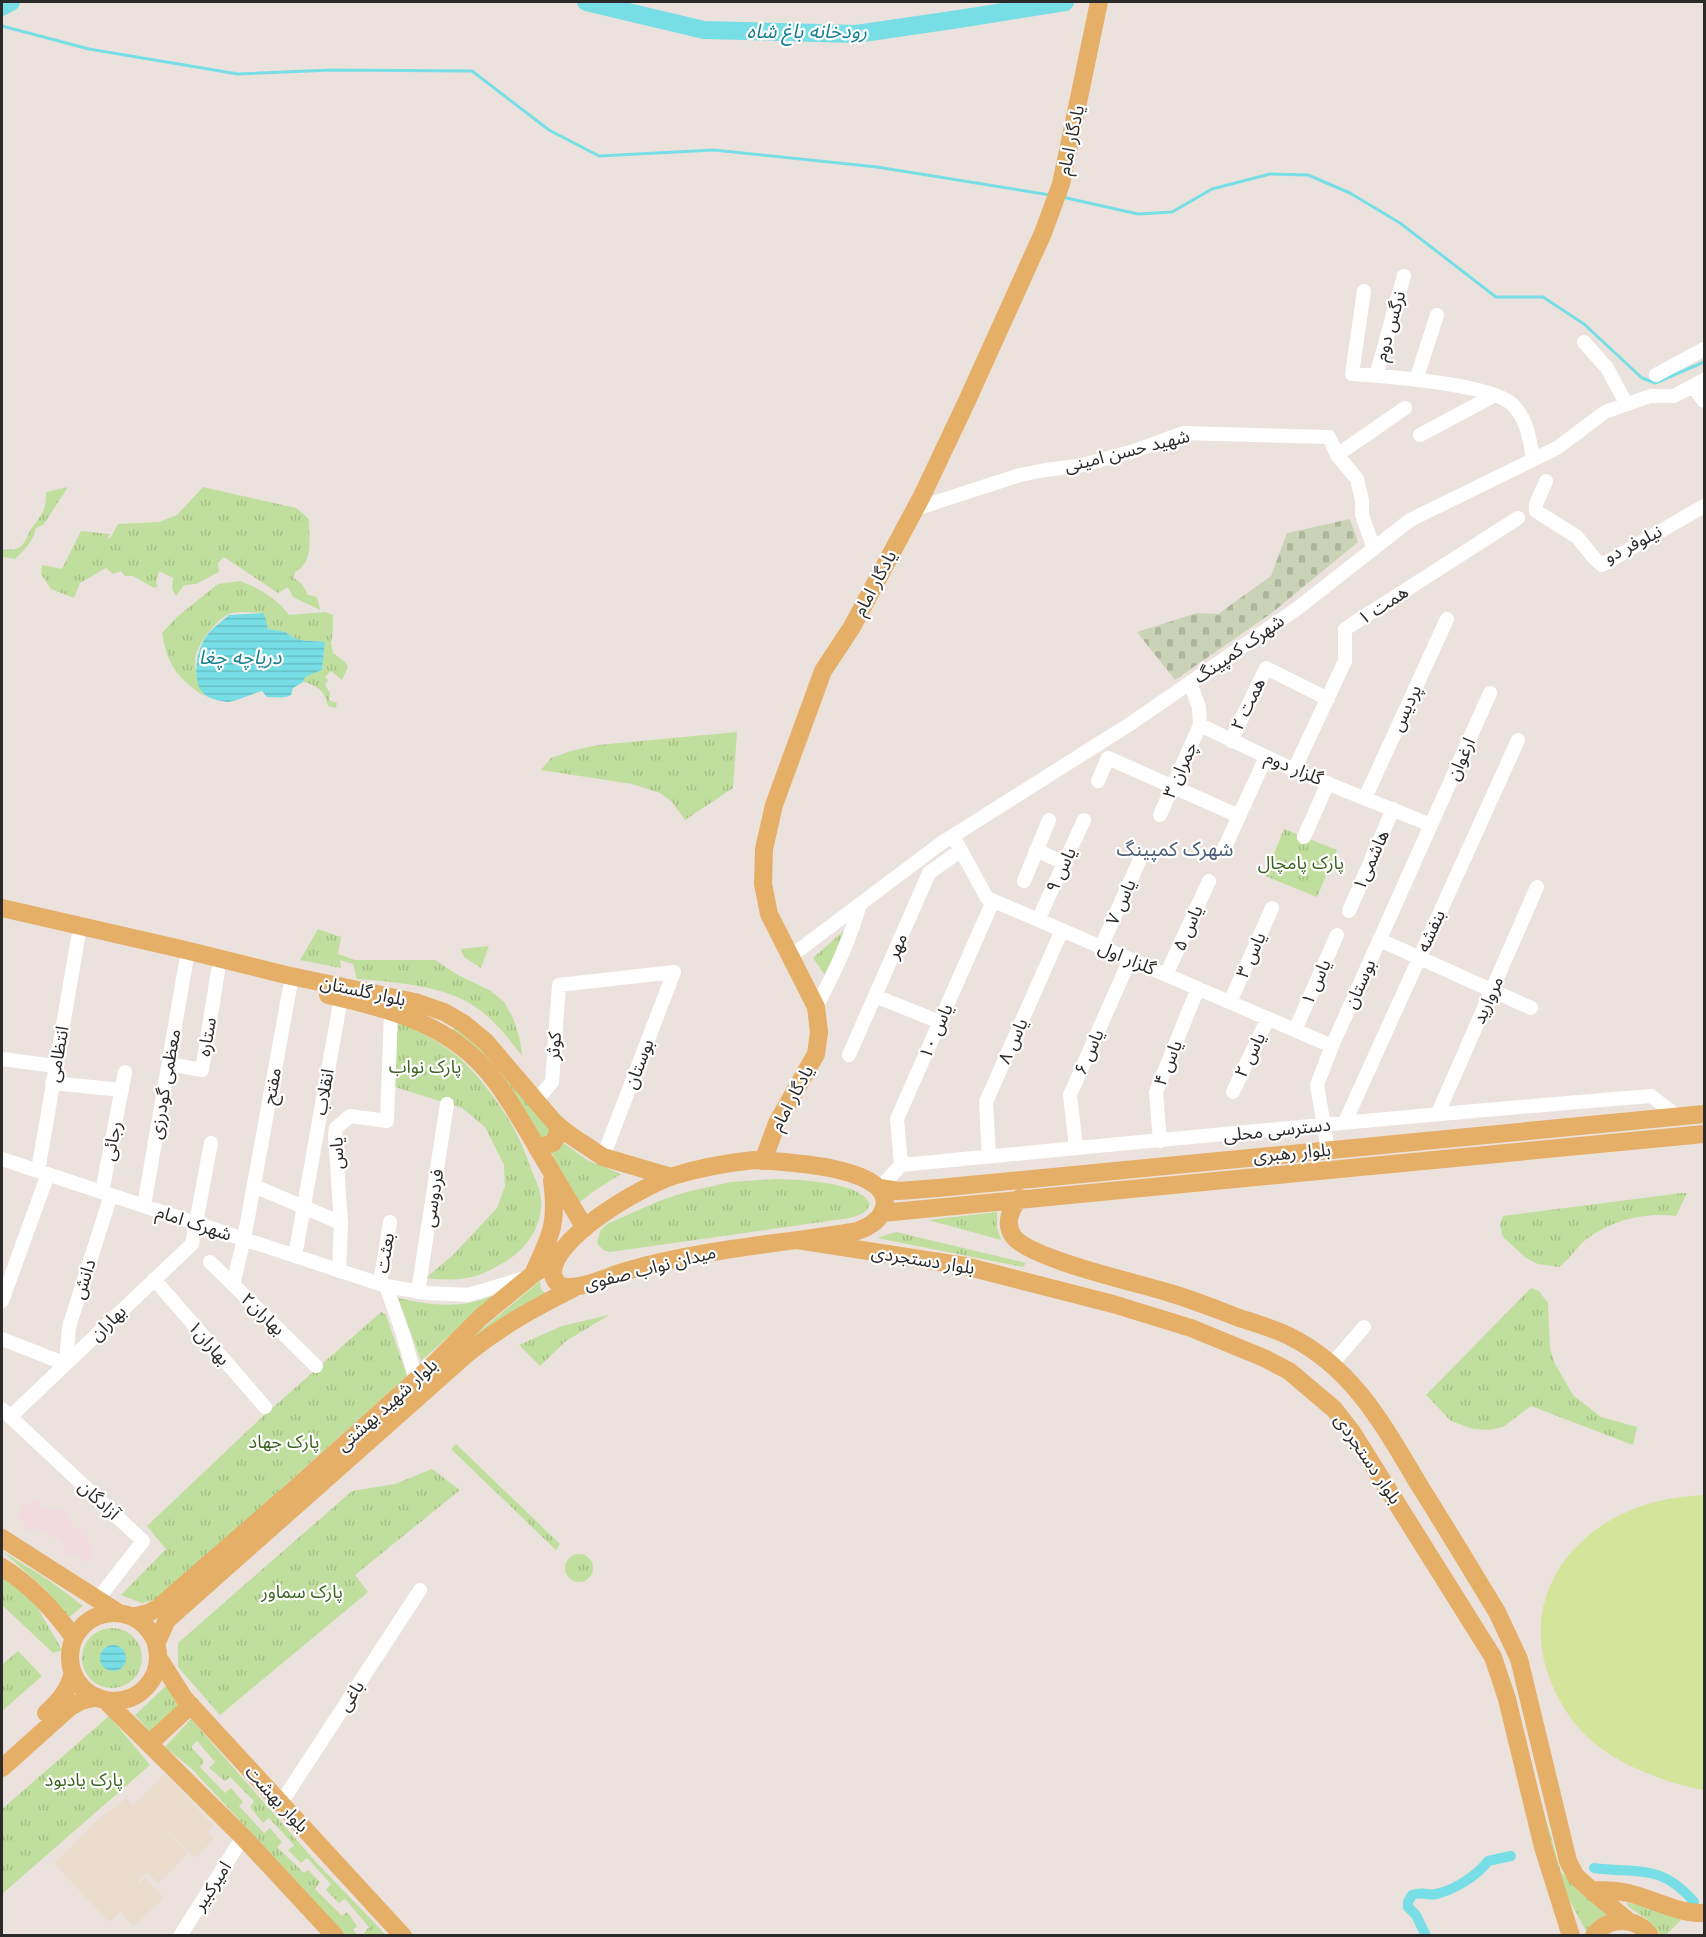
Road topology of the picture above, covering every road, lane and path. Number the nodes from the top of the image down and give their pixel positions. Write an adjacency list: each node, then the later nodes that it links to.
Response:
1 (1099, 2): 20 (main road, یادگار امام)
2 (1404, 276): 8 (street, نرگس دوم)
3 (1364, 291): 8 (street)
4 (1437, 315): 9 (street)
5 (1584, 342): 13 (street)
6 (1704, 349): 7 (street)
7 (1656, 375)
8 (1376, 376): 9 (street)
9 (1416, 380): 11 (street)
10 (1699, 384): 12 (street); 13 (street, شهرک کمپینگ)
11 (1495, 394): 15 (street); 17 (street)
12 (1704, 401)
13 (1626, 403): 17 (street, شهرک کمپینگ)
14 (1405, 408): 16 (street)
15 (1420, 435)
16 (1337, 455): 20 (street, شهید حسن امینی); 22 (street, شهید حسن امینی)
17 (1533, 459): 22 (street, شهرک کمپینگ)
18 (1546, 481): 19 (street, نیلوفر دو)
19 (1704, 506)
20 (915, 509): 64 (main road, یادگار امام)
21 (1518, 518): 26 (street, همت ۱)
22 (1374, 549): 24 (street, شهرک کمپینگ)
23 (1447, 619): 35 (street, پردیس)
24 (1190, 682): 27 (street); 42 (street, شهرک کمپینگ)
25 (1490, 693): 41 (street, ارغوان)
26 (1328, 699): 29 (street, همت ۲); 31 (street, همت ۱)
27 (1200, 726): 29 (street, گلزار دوم); 34 (street, چمران ۳)
28 (1518, 740): 65 (street, بنفشه)
29 (1231, 741): 30 (street, گلزار دوم)
30 (1266, 757): 31 (street, گلزار دوم); 38 (street)
31 (1294, 770): 33 (street, گلزار دوم)
32 (1098, 781): 34 (street)
33 (1328, 783): 35 (street, گلزار دوم); 43 (street)
34 (1173, 786): 37 (street, چمران ۳); 38 (street)
35 (1365, 798): 36 (street, گلزار دوم)
36 (1393, 809): 41 (street, گلزار دوم); 56 (street, هاشمی۱)
37 (1160, 815)
38 (1239, 816): 44 (street)
39 (1049, 820): 46 (street)
40 (1084, 820): 48 (street, یاس ۹)
41 (1431, 825): 62 (street, بوستان)
42 (953, 836): 45 (street); 53 (street, شهرک کمپینگ)
43 (1304, 837)
44 (1224, 849)
45 (961, 850): 52 (street); 74 (street, مهر)
46 (1036, 850): 48 (street); 50 (street)
47 (1141, 856): 63 (street, یاس ۷)
48 (1064, 863): 58 (street, یاس ۹)
49 (1209, 880): 69 (street, یاس ۵)
50 (1024, 881)
51 (1537, 887): 73 (street, مروارید)
52 (993, 901): 58 (street, گلزار اول); 82 (street, یاس ۱۰)
53 (860, 904): 64 (street, شهرک کمپینگ); 77 (street)
54 (2, 908): 81 (main road, بلوار گلستان)
55 (1272, 908): 76 (street, یاس ۳)
56 (1349, 910)
57 (2, 920): 61 (main road, بلوار گلستان)
58 (1038, 920): 59 (street, گلزار اول)
59 (1062, 930): 63 (street, گلزار اول); 108 (street, یاس ۸)
60 (1337, 935): 83 (street, یاس ۱)
61 (78, 938): 67 (main road, بلوار گلستان); 89 (street, انتظامی)
62 (1380, 940): 65 (street); 85 (street, بوستان)
63 (1101, 947): 66 (street, گلزار اول)
64 (791, 956): 77 (main road, یادگار امام)
65 (1419, 958): 73 (street); 99 (street, بنفشه)
66 (1130, 959): 69 (street, گلزار اول); 106 (street, یاس ۶)
67 (186, 963): 68 (main road, بلوار گلستان); 88 (street, معظمی گودرزی)
68 (218, 971): 71 (main road, بلوار گلستان); 88 (street, ستاره)
69 (1166, 975): 72 (street, گلزار اول)
70 (559, 985): 94 (street, کوثر); 109 (street, بوستان)
71 (290, 987): 75 (main road, بلوار گلستان); 116 (street, مفتح)
72 (1198, 988): 76 (street, گلزار اول); 103 (street, یاس ۴)
73 (1492, 991): 78 (street); 96 (street, مروارید)
74 (875, 996): 82 (street); 86 (street, مهر)
75 (341, 998): 79 (main road, بلوار گلستان); 121 (street, انقلاب)
76 (1230, 1002): 80 (street, گلزار اول)
77 (816, 1006): 111 (main road, یادگار امام)
78 (1531, 1008)
79 (391, 1012): 84 (main road, بلوار گلستان); 125 (street, یاس)
80 (1268, 1018): 83 (street, گلزار اول); 93 (street, یاس ۲)
81 (460, 1021): 84 (main road); 94 (main road, بلوار گلستان)
82 (939, 1022): 112 (street, یاس ۱۰)
83 (1294, 1029): 85 (street, گلزار اول)
84 (450, 1039): 105 (main road, بلوار گلستان)
85 (1332, 1046): 101 (street, بوستان)
86 (849, 1055)
87 (2, 1059): 89 (street)
88 (169, 1064): 120 (street, معظمی گودرزی)
89 (55, 1066): 91 (street, انتظامی)
90 (125, 1072): 92 (street, رجائی)
91 (52, 1083): 92 (street); 114 (street, انتظامی)
92 (122, 1090): 118 (street, رجائی)
93 (1233, 1092)
94 (536, 1101): 100 (main road, بلوار گلستان)
95 (447, 1104): 138 (street, فردوسی)
96 (1438, 1113): 98 (street, دسترسی محلی); 99 (street, دسترسی محلی)
97 (1704, 1114): 98 (main road, بلوار رهبری)
98 (1677, 1116): 107 (main road, بلوار رهبری)
99 (1345, 1122): 101 (street, دسترسی محلی)
100 (557, 1125): 105 (main road); 109 (main road, بلوار گلستان)
101 (1324, 1126): 103 (street, دسترسی محلی); 107 (street, بوستان)
102 (1704, 1134): 119 (main road, بلوار رهبری)
103 (1160, 1141): 106 (street, دسترسی محلی)
104 (211, 1143): 124 (street, بهاران)
105 (537, 1148): 113 (main road, بلوار گلستان)
106 (1076, 1148): 108 (street, دسترسی محلی)
107 (1328, 1149): 117 (main road, بلوار رهبری)
108 (989, 1156): 112 (street, دسترسی محلی)
109 (603, 1157): 115 (main road, بلوار گلستان)
110 (2, 1159): 114 (street, شهرک امام)
111 (763, 1161): 115 (main road); 117 (main road)
112 (901, 1164): 117 (street)
113 (551, 1172): 126 (main road, بلوار گلستان); 133 (main road)
114 (43, 1173): 118 (street, شهرک امام); 139 (street)
115 (671, 1177): 126 (main road)
116 (254, 1186): 121 (street); 127 (street, مفتح)
117 (880, 1188): 122 (main road)
118 (106, 1194): 120 (street, شهرک امام); 142 (street, دانش)
119 (1020, 1198): 122 (main road, بلوار رهبری); 143 (main road, بلوار دستجردی)
120 (144, 1206): 124 (street, شهرک امام)
121 (304, 1207): 125 (street); 129 (street, انقلاب)
122 (882, 1213): 128 (main road, میدان نواب صفوی)
123 (390, 1222): 136 (street, بعثت)
124 (195, 1223): 127 (street, شهرک امام); 134 (street, بهاران)
125 (341, 1223): 132 (street, یاس)
126 (585, 1228): 130 (main road)
127 (244, 1239): 129 (street, شهرک امام); 135 (street, مفتح)
128 (797, 1240): 137 (main road, میدان نواب صفوی); 169 (main road, بلوار دستجردی)
129 (296, 1256): 132 (street, شهرک امام)
130 (557, 1258): 133 (main road, بلوار شهید بهشتی); 137 (main road, میدان نواب صفوی)
131 (210, 1262): 135 (street, بهاران۲)
132 (339, 1270): 136 (street, شهرک امام)
133 (532, 1275): 138 (street, شهرک امام); 145 (main road, بلوار شهید بهشتی)
134 (154, 1279): 142 (street, بهاران); 146 (street, بهاران۱)
135 (233, 1285): 144 (street, بهاران۲)
136 (383, 1285): 138 (street, شهرک امام); 145 (street)
137 (574, 1288): 154 (main road, بلوار شهید بهشتی)
138 (418, 1292)
139 (2, 1301)
140 (1364, 1327): 143 (street)
141 (2, 1339): 142 (street)
142 (66, 1364): 147 (street, بهاران)
143 (1332, 1364): 163 (main road, بلوار دستجردی)
144 (316, 1366)
145 (416, 1380): 152 (main road, بلوار شهید بهشتی)
146 (265, 1407)
147 (6, 1413): 151 (street, آزادگان)
148 (2, 1538): 151 (main road)
149 (2, 1567): 153 (main road)
150 (420, 1590): 161 (street, باغی)
151 (98, 1599): 152 (main road)
152 (126, 1615): 153 (main road); 154 (main road)
153 (74, 1638): 155 (main road)
154 (157, 1650): 156 (main road); 157 (main road, بلوار بهشت)
155 (73, 1673): 156 (main road); 159 (main road)
156 (101, 1699): 158 (main road); 160 (main road)
157 (191, 1705): 158 (main road); 161 (main road, بلوار بهشت)
158 (150, 1743): 162 (main road)
159 (2, 1753)
160 (2, 1768)
161 (281, 1803): 168 (main road, بلوار بهشت)
162 (243, 1837): 166 (street, امیرکبیر); 167 (main road)
163 (1591, 1890): 164 (main road); 165 (main road, بلوار دستجردی)
164 (1704, 1914)
165 (1627, 1920): 170 (main road); 171 (main road, بلوار دستجردی)
166 (180, 1935)
167 (335, 1935)
168 (403, 1935)
169 (1571, 1935)
170 (1594, 1935)
171 (1650, 1935)

